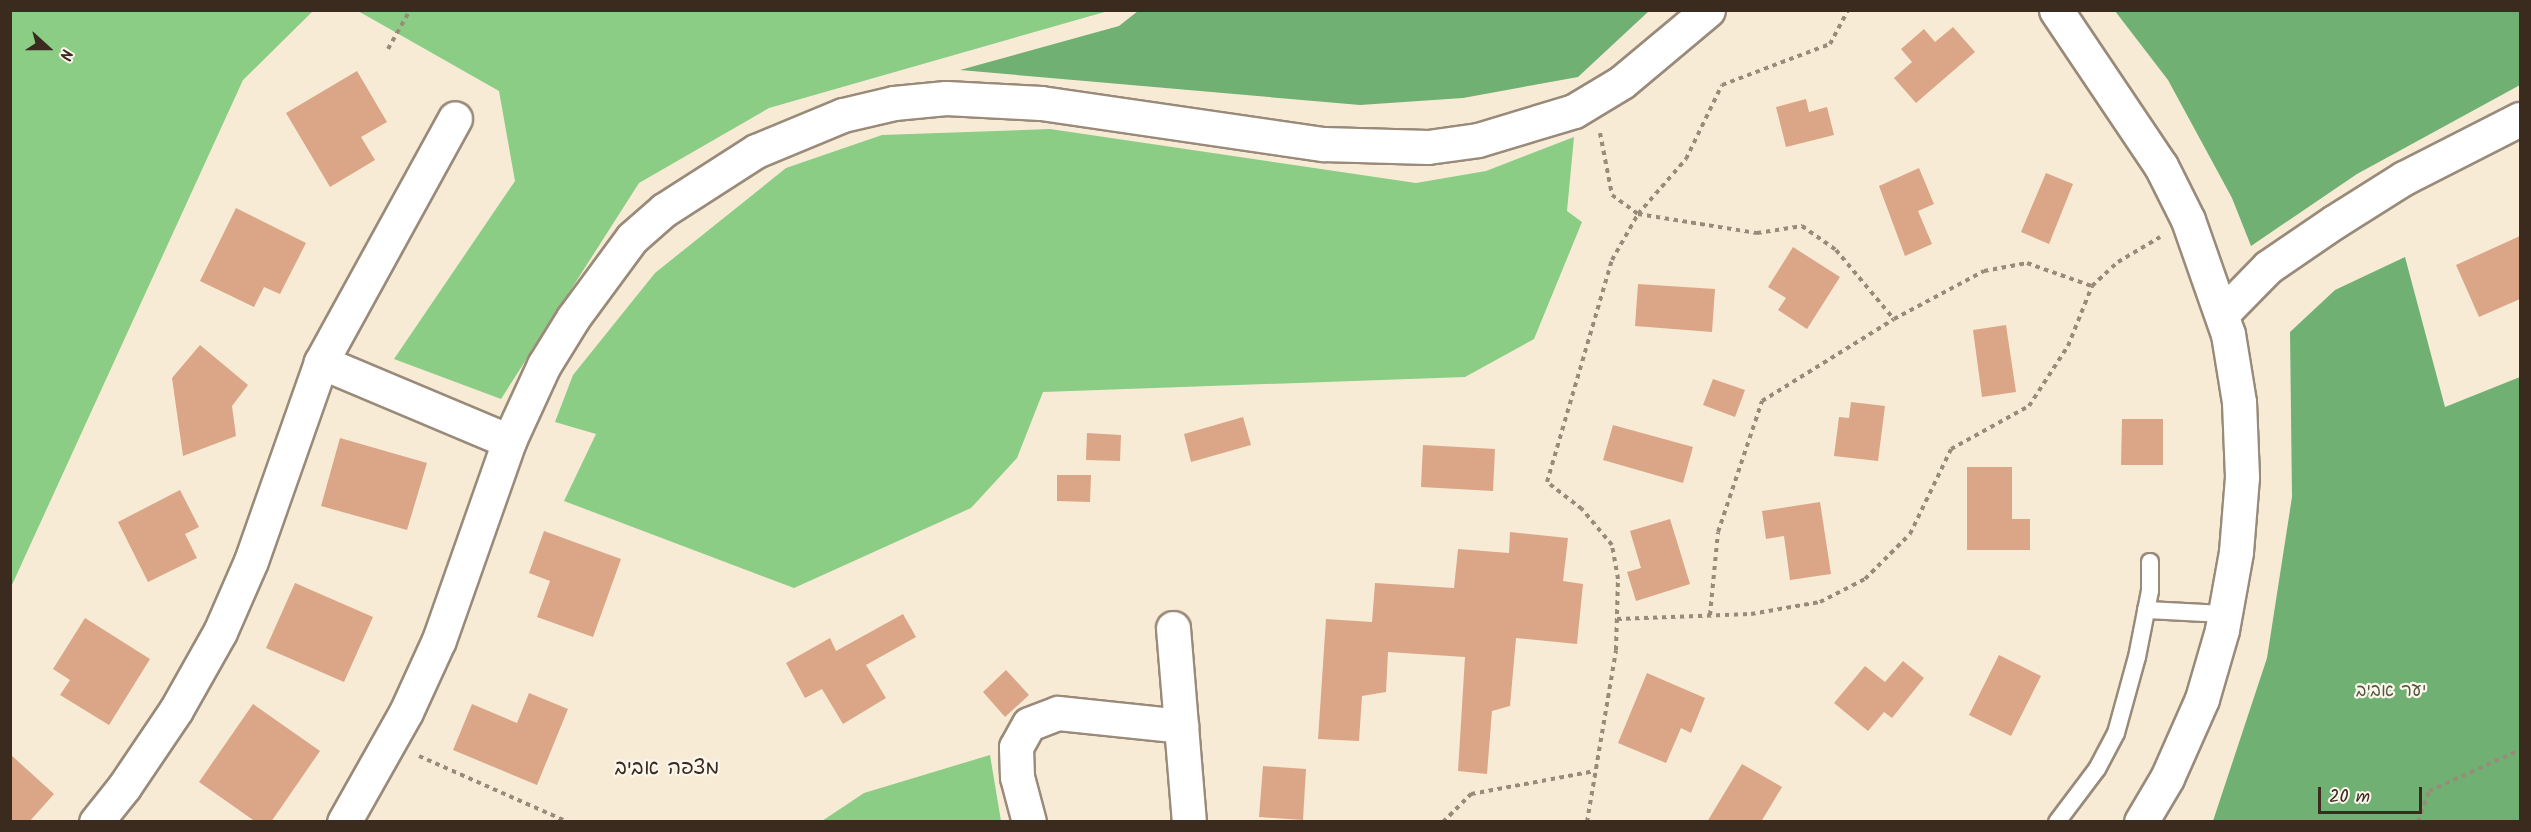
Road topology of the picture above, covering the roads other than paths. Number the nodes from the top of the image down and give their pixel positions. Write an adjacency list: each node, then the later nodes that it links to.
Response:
1 (1708, 10): 7 (street)
2 (2056, 10): 5 (street)
3 (455, 118): 6 (street)
4 (2520, 119): 5 (street)
5 (2222, 314): 10 (street)
6 (321, 362): 7 (street); 13 (street)
7 (509, 441): 14 (street)
8 (2150, 562): 9 (lane)
9 (2146, 610): 10 (lane); 17 (lane)
10 (2225, 614): 18 (street)
11 (1173, 628): 12 (street)
12 (1181, 726): 15 (street); 16 (street)
13 (96, 822)
14 (344, 822)
15 (1029, 822)
16 (1189, 822)
17 (2057, 822)
18 (2141, 822)

